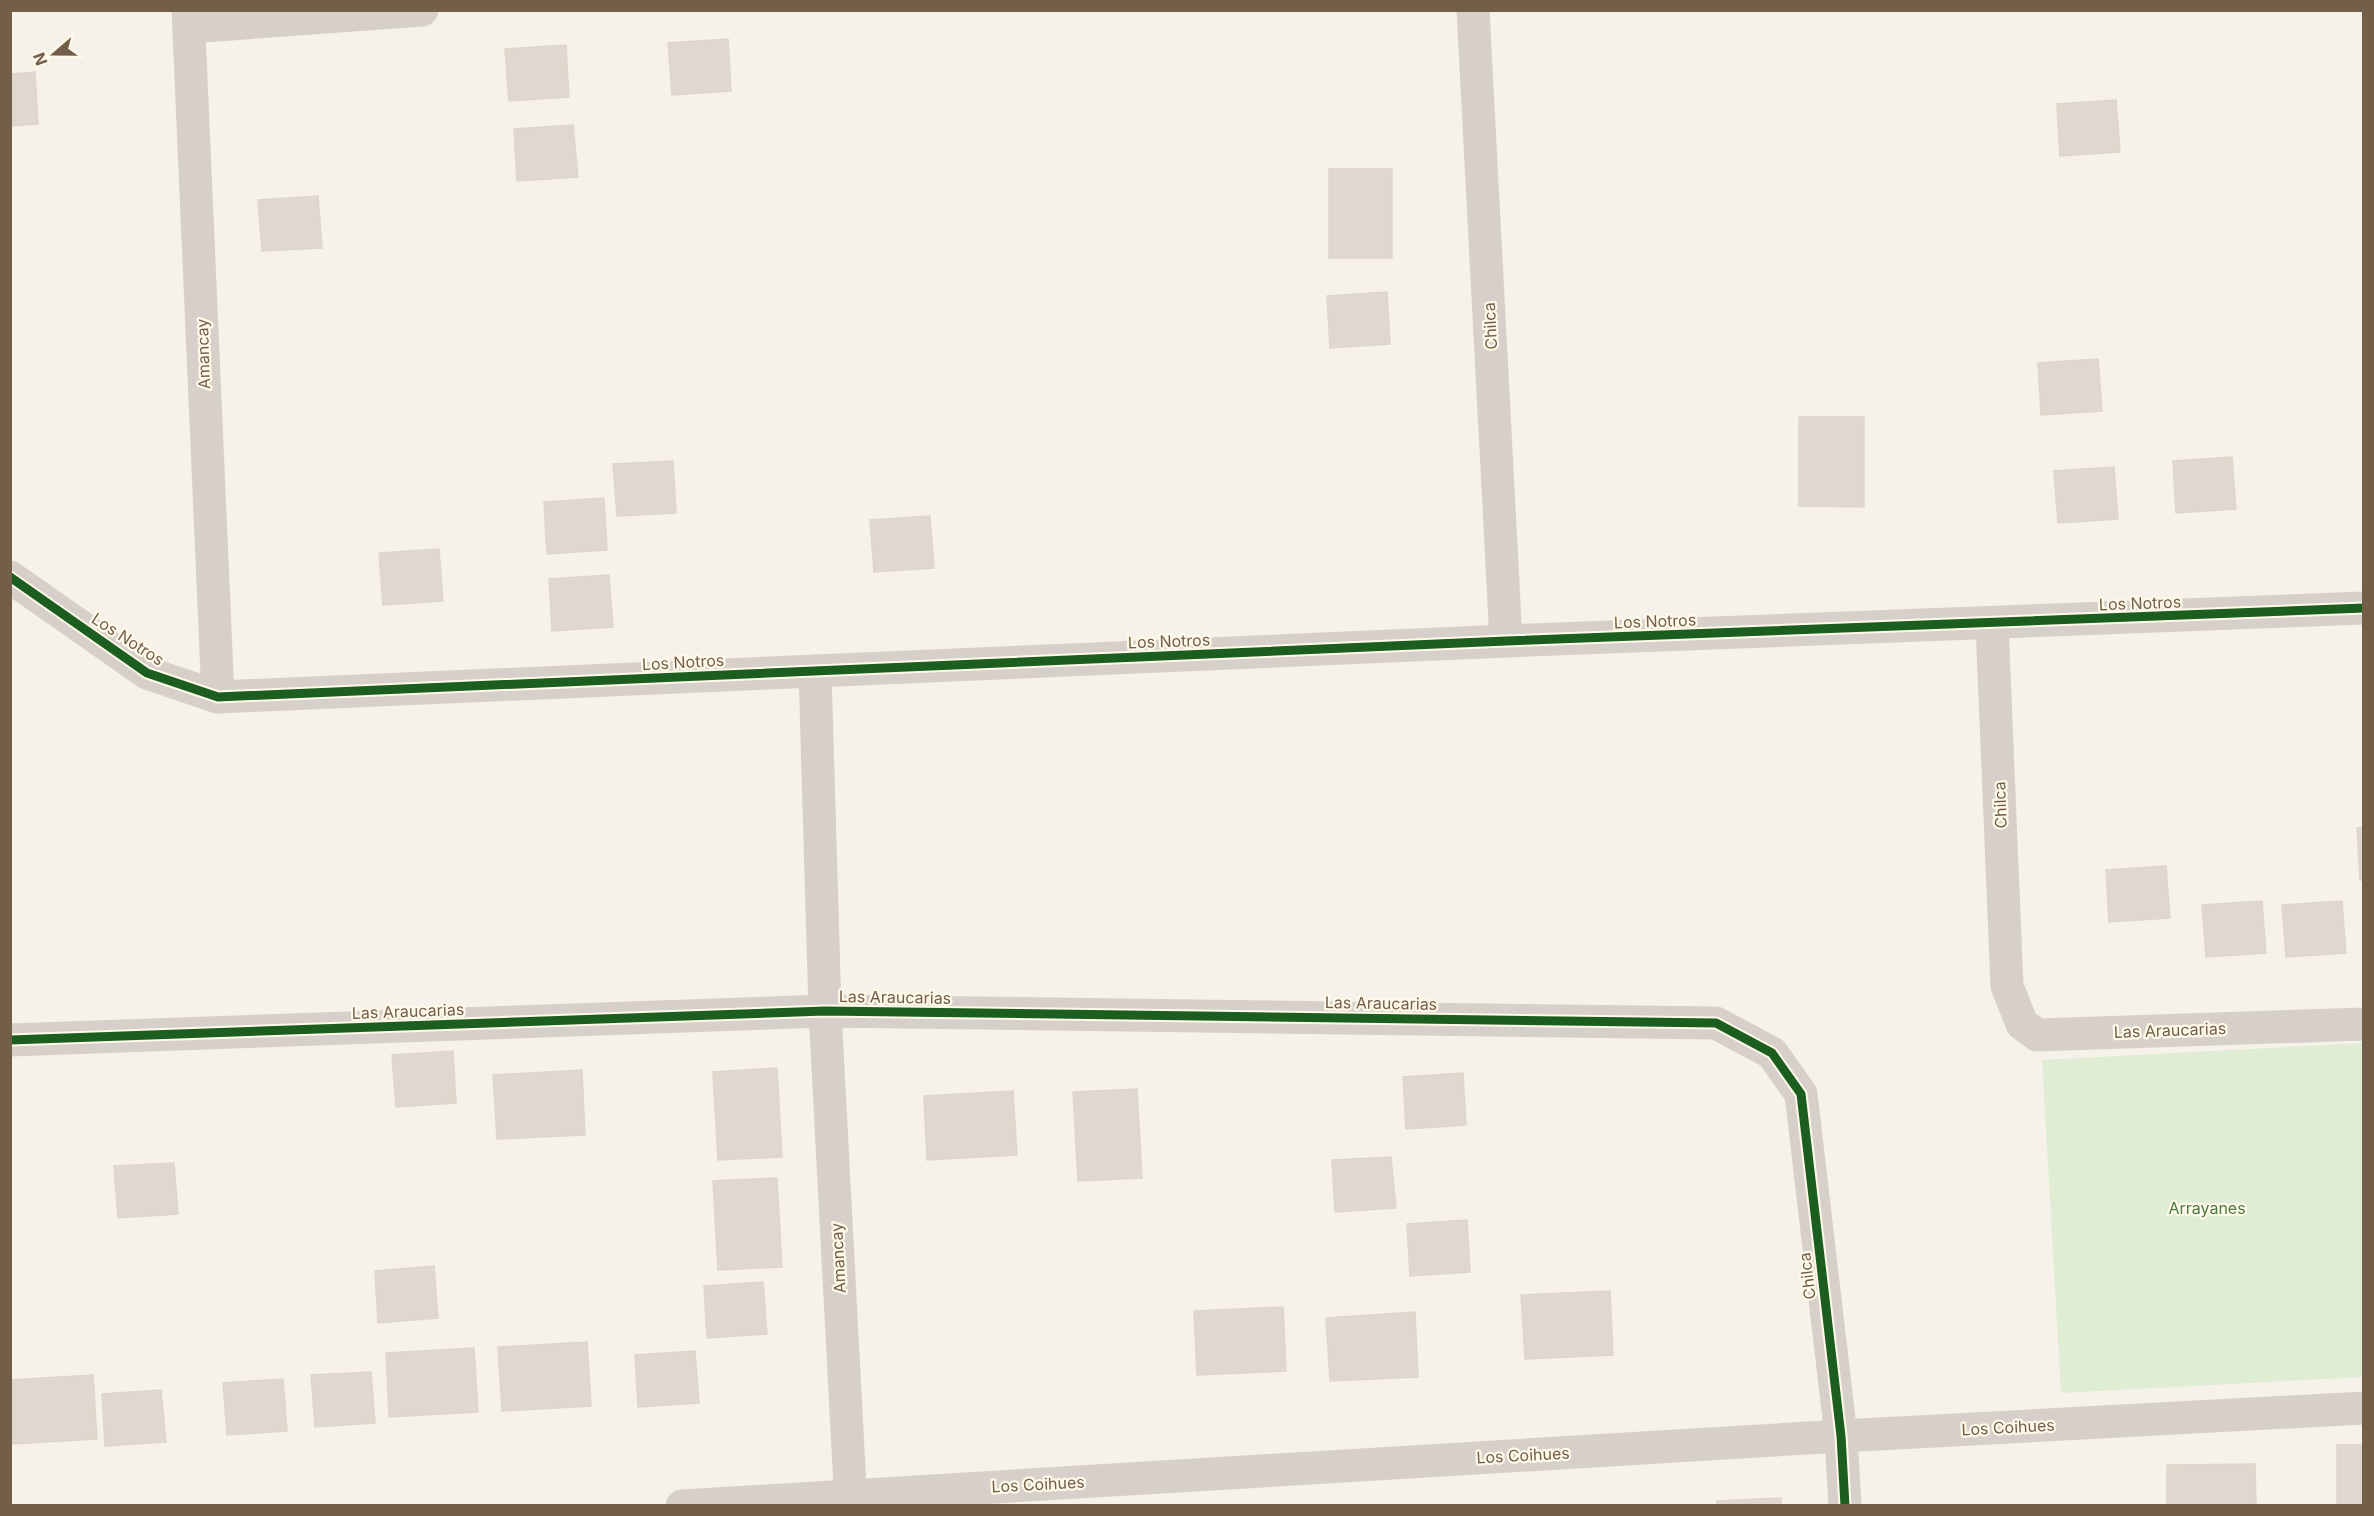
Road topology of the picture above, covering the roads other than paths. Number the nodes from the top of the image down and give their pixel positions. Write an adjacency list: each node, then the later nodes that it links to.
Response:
1 (422, 10): 3 (street)
2 (1473, 10): 7 (street, Chilca)
3 (189, 19): 9 (street, Amancay)
4 (10, 577): 9 (street, Los Notros)
5 (2364, 608): 6 (street, Los Notros)
6 (1992, 624): 7 (street, Los Notros); 10 (street, Chilca)
7 (1506, 641): 8 (street, Los Notros)
8 (815, 671): 9 (street, Los Notros); 11 (street, Amancay)
9 (218, 698)
10 (2007, 986): 12 (street, Las Araucarias)
11 (825, 1011): 13 (street, Las Araucarias); 14 (street, Las Araucarias); 17 (street, Amancay)
12 (2364, 1024)
13 (10, 1040)
14 (1772, 1053): 16 (street, Chilca)
15 (2364, 1408): 16 (street, Los Coihues)
16 (1840, 1436): 17 (street, Los Coihues); 19 (street, Chilca)
17 (851, 1500): 18 (street, Los Coihues)
18 (682, 1506)
19 (1845, 1506)

